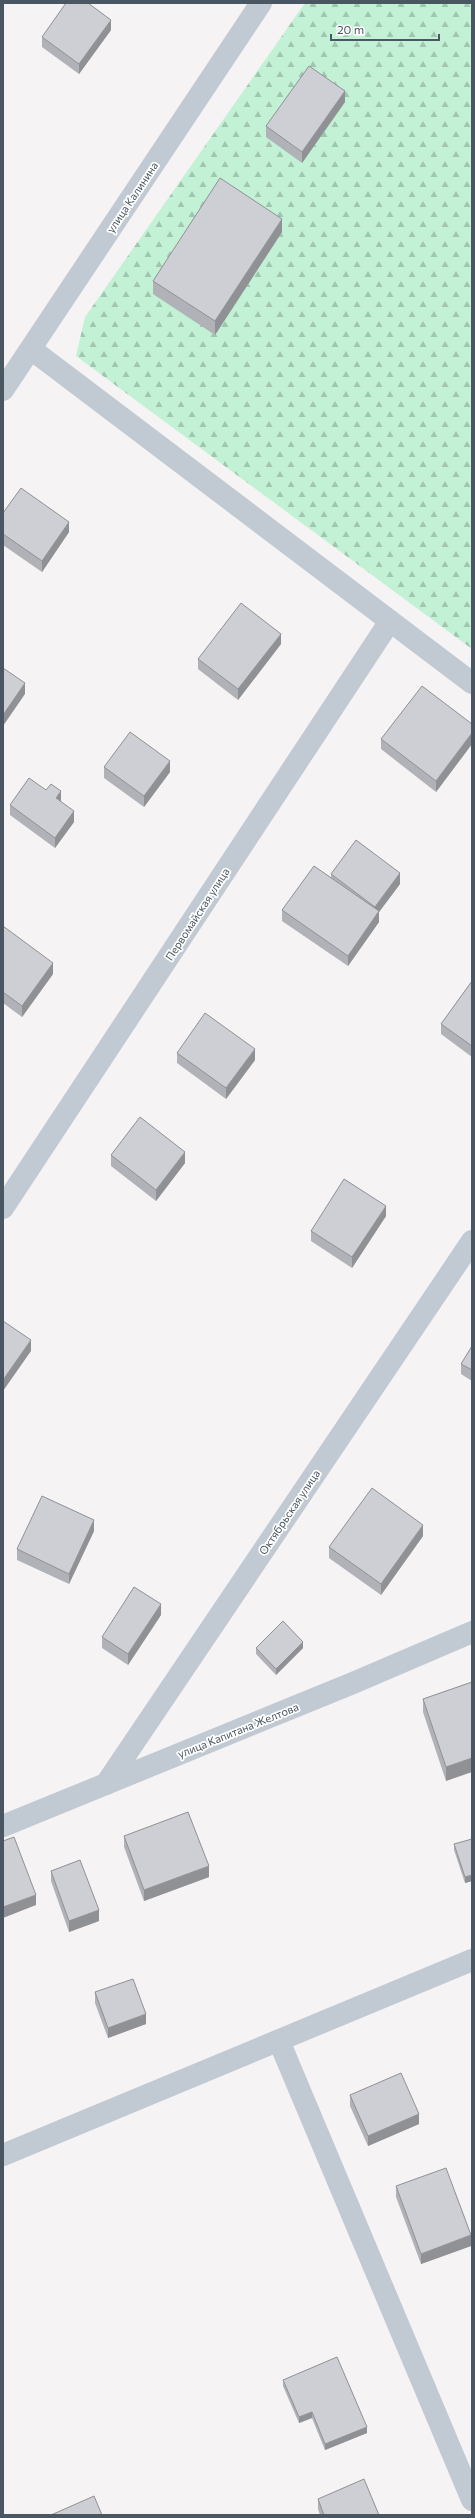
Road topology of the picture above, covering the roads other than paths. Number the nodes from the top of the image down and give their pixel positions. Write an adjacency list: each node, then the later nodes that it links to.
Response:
1 (261, 3): 2 (street, улица Калинина)
2 (31, 348): 3 (street, улица Калинина); 4 (street)
3 (3, 390)
4 (390, 621): 5 (street); 6 (street, Первомайская улица)
5 (472, 683)
6 (3, 1208)
7 (472, 1241): 9 (street, Октябрьская улица)
8 (472, 1632): 9 (street, улица Капитана Желтова)
9 (106, 1784): 10 (street, улица Капитана Желтова)
10 (3, 1826)
11 (472, 1960): 12 (street)
12 (279, 2041): 13 (street); 14 (street)
13 (3, 2155)
14 (472, 2500)

